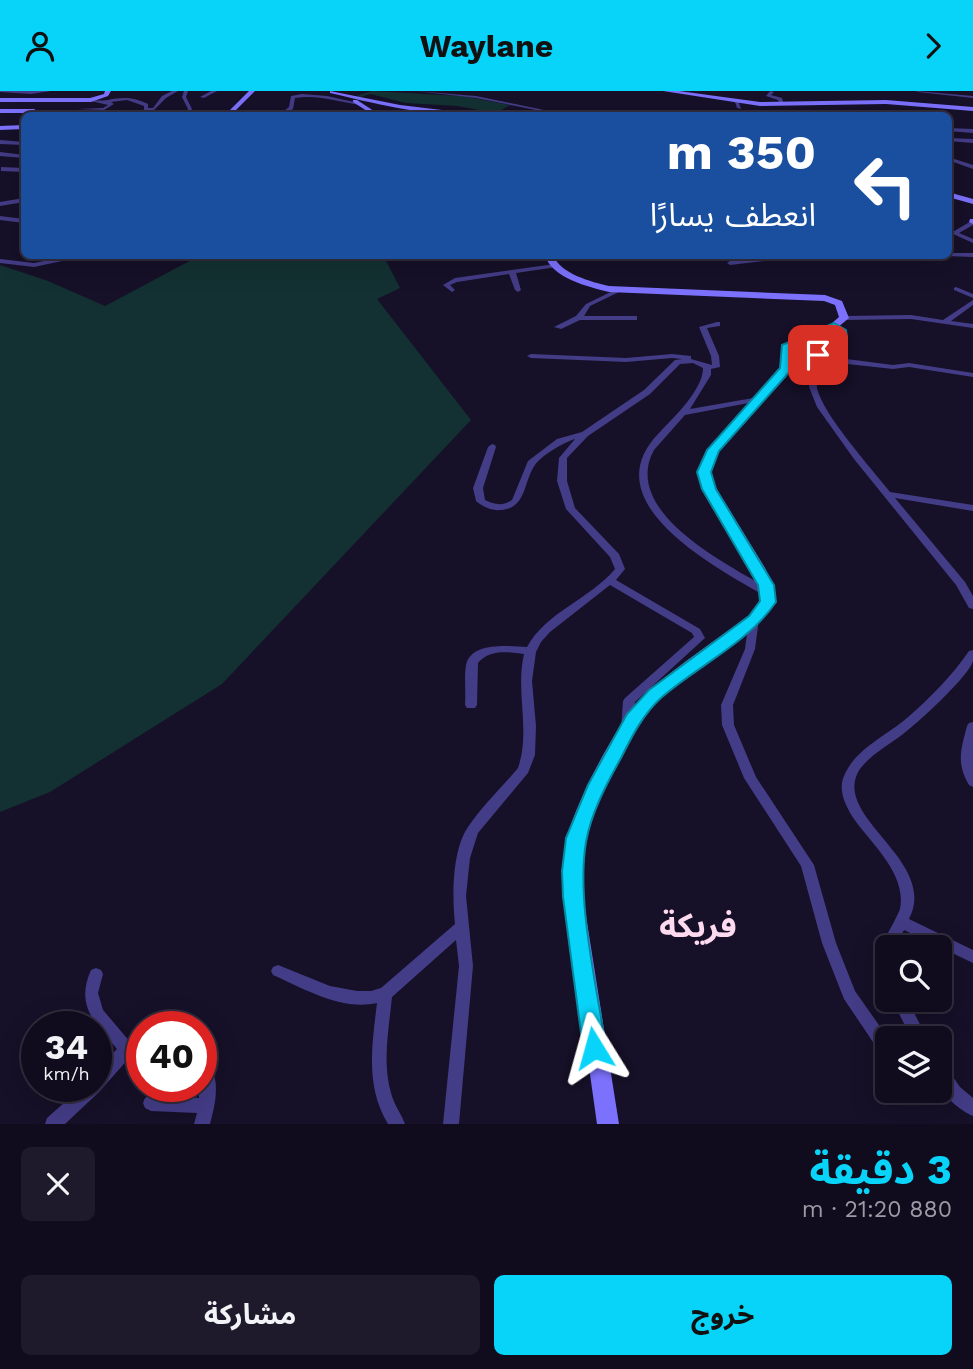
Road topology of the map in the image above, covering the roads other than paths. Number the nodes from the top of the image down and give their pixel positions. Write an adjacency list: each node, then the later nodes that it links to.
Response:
1 (3, 91): 2 (street)
2 (49, 91)
3 (118, 91): 16 (street)
4 (176, 91): 20 (street)
5 (186, 91): 33 (street)
6 (215, 91): 17 (street)
7 (252, 91): 34 (street)
8 (331, 91): 26 (street); 37 (street)
9 (418, 91): 38 (street)
10 (666, 91): 11 (street)
11 (677, 91): 21 (street)
12 (918, 91): 13 (street)
13 (926, 91): 18 (street)
14 (772, 92): 27 (street)
15 (143, 93): 20 (street)
16 (107, 96): 20 (street); 23 (street); 30 (street)
17 (202, 97)
18 (973, 97)
19 (0, 100): 23 (street)
20 (139, 100)
21 (736, 100): 27 (street); 28 (street)
22 (935, 100): 25 (street)
23 (92, 101): 30 (street)
24 (526, 101): 39 (street)
25 (973, 103)
26 (361, 104): 35 (street); 36 (street)
27 (782, 104): 29 (street)
28 (739, 108)
29 (973, 109)
30 (76, 110)
31 (0, 111): 32 (street)
32 (41, 111)
33 (188, 112)
34 (231, 112)
35 (285, 112)
36 (373, 112)
37 (451, 112)
38 (550, 112)
39 (557, 112)
40 (21, 127): 41 (street)
41 (0, 128)
42 (952, 129): 43 (street)
43 (973, 131)
44 (952, 139): 45 (street)
45 (973, 141)
46 (0, 142): 47 (street)
47 (21, 144)
48 (0, 153): 49 (street)
49 (21, 156)
50 (952, 159): 51 (street)
51 (973, 167)
52 (1, 169): 53 (street)
53 (21, 170)
54 (952, 195): 56 (street)
55 (21, 200): 57 (street)
56 (972, 201)
57 (0, 204)
58 (0, 218): 59 (street)
59 (21, 221)
60 (973, 222): 61 (street)
61 (973, 241)
62 (952, 255): 63 (street)
63 (973, 255)
64 (66, 259): 66 (street)
65 (770, 259): 68 (street)
66 (0, 261)
67 (552, 261): 69 (street); 73 (street)
68 (730, 263)
69 (512, 272): 71 (street); 72 (street)
70 (956, 289): 74 (street)
71 (452, 290)
72 (518, 290)
73 (619, 290): 76 (street); 79 (street)
74 (973, 296)
75 (973, 302): 78 (street)
76 (579, 317): 77 (street); 82 (street)
77 (634, 318)
78 (946, 321): 79 (street); 81 (street)
79 (839, 322): 84 (street); 88 (street)
80 (717, 324): 86 (street)
81 (973, 326)
82 (558, 327)
83 (531, 356): 85 (street)
84 (816, 358): 87 (street); 92 (street)
85 (694, 361): 86 (street); 90 (street)
86 (707, 367): 89 (street)
87 (973, 375)
88 (759, 399): 89 (street); 95 (street)
89 (683, 413): 95 (street)
90 (585, 434): 91 (street); 94 (street)
91 (492, 447)
92 (888, 494): 93 (street); 96 (street)
93 (973, 508)
94 (610, 581): 98 (street); 102 (street)
95 (769, 594): 97 (street)
96 (971, 600)
97 (754, 619): 102 (street); 111 (street)
98 (530, 651): 100 (street); 105 (street)
99 (973, 654): 104 (street)
100 (471, 705)
101 (973, 726): 103 (street)
102 (627, 729): 125 (street)
103 (973, 782)
104 (901, 922): 106 (street); 107 (street)
105 (461, 927): 110 (street); 124 (street)
106 (894, 935)
107 (973, 957)
108 (278, 971): 110 (street)
109 (96, 974): 112 (street)
110 (385, 994): 123 (street)
111 (875, 1032)
112 (126, 1043)
113 (126, 1058): 114 (street)
114 (112, 1070)
115 (952, 1093): 120 (street)
116 (77, 1102): 121 (street)
117 (207, 1102): 119 (street)
118 (151, 1103): 119 (street)
119 (207, 1106): 122 (street)
120 (973, 1108)
121 (54, 1124)
122 (202, 1124)
123 (397, 1124)
124 (452, 1124)
125 (608, 1124)

